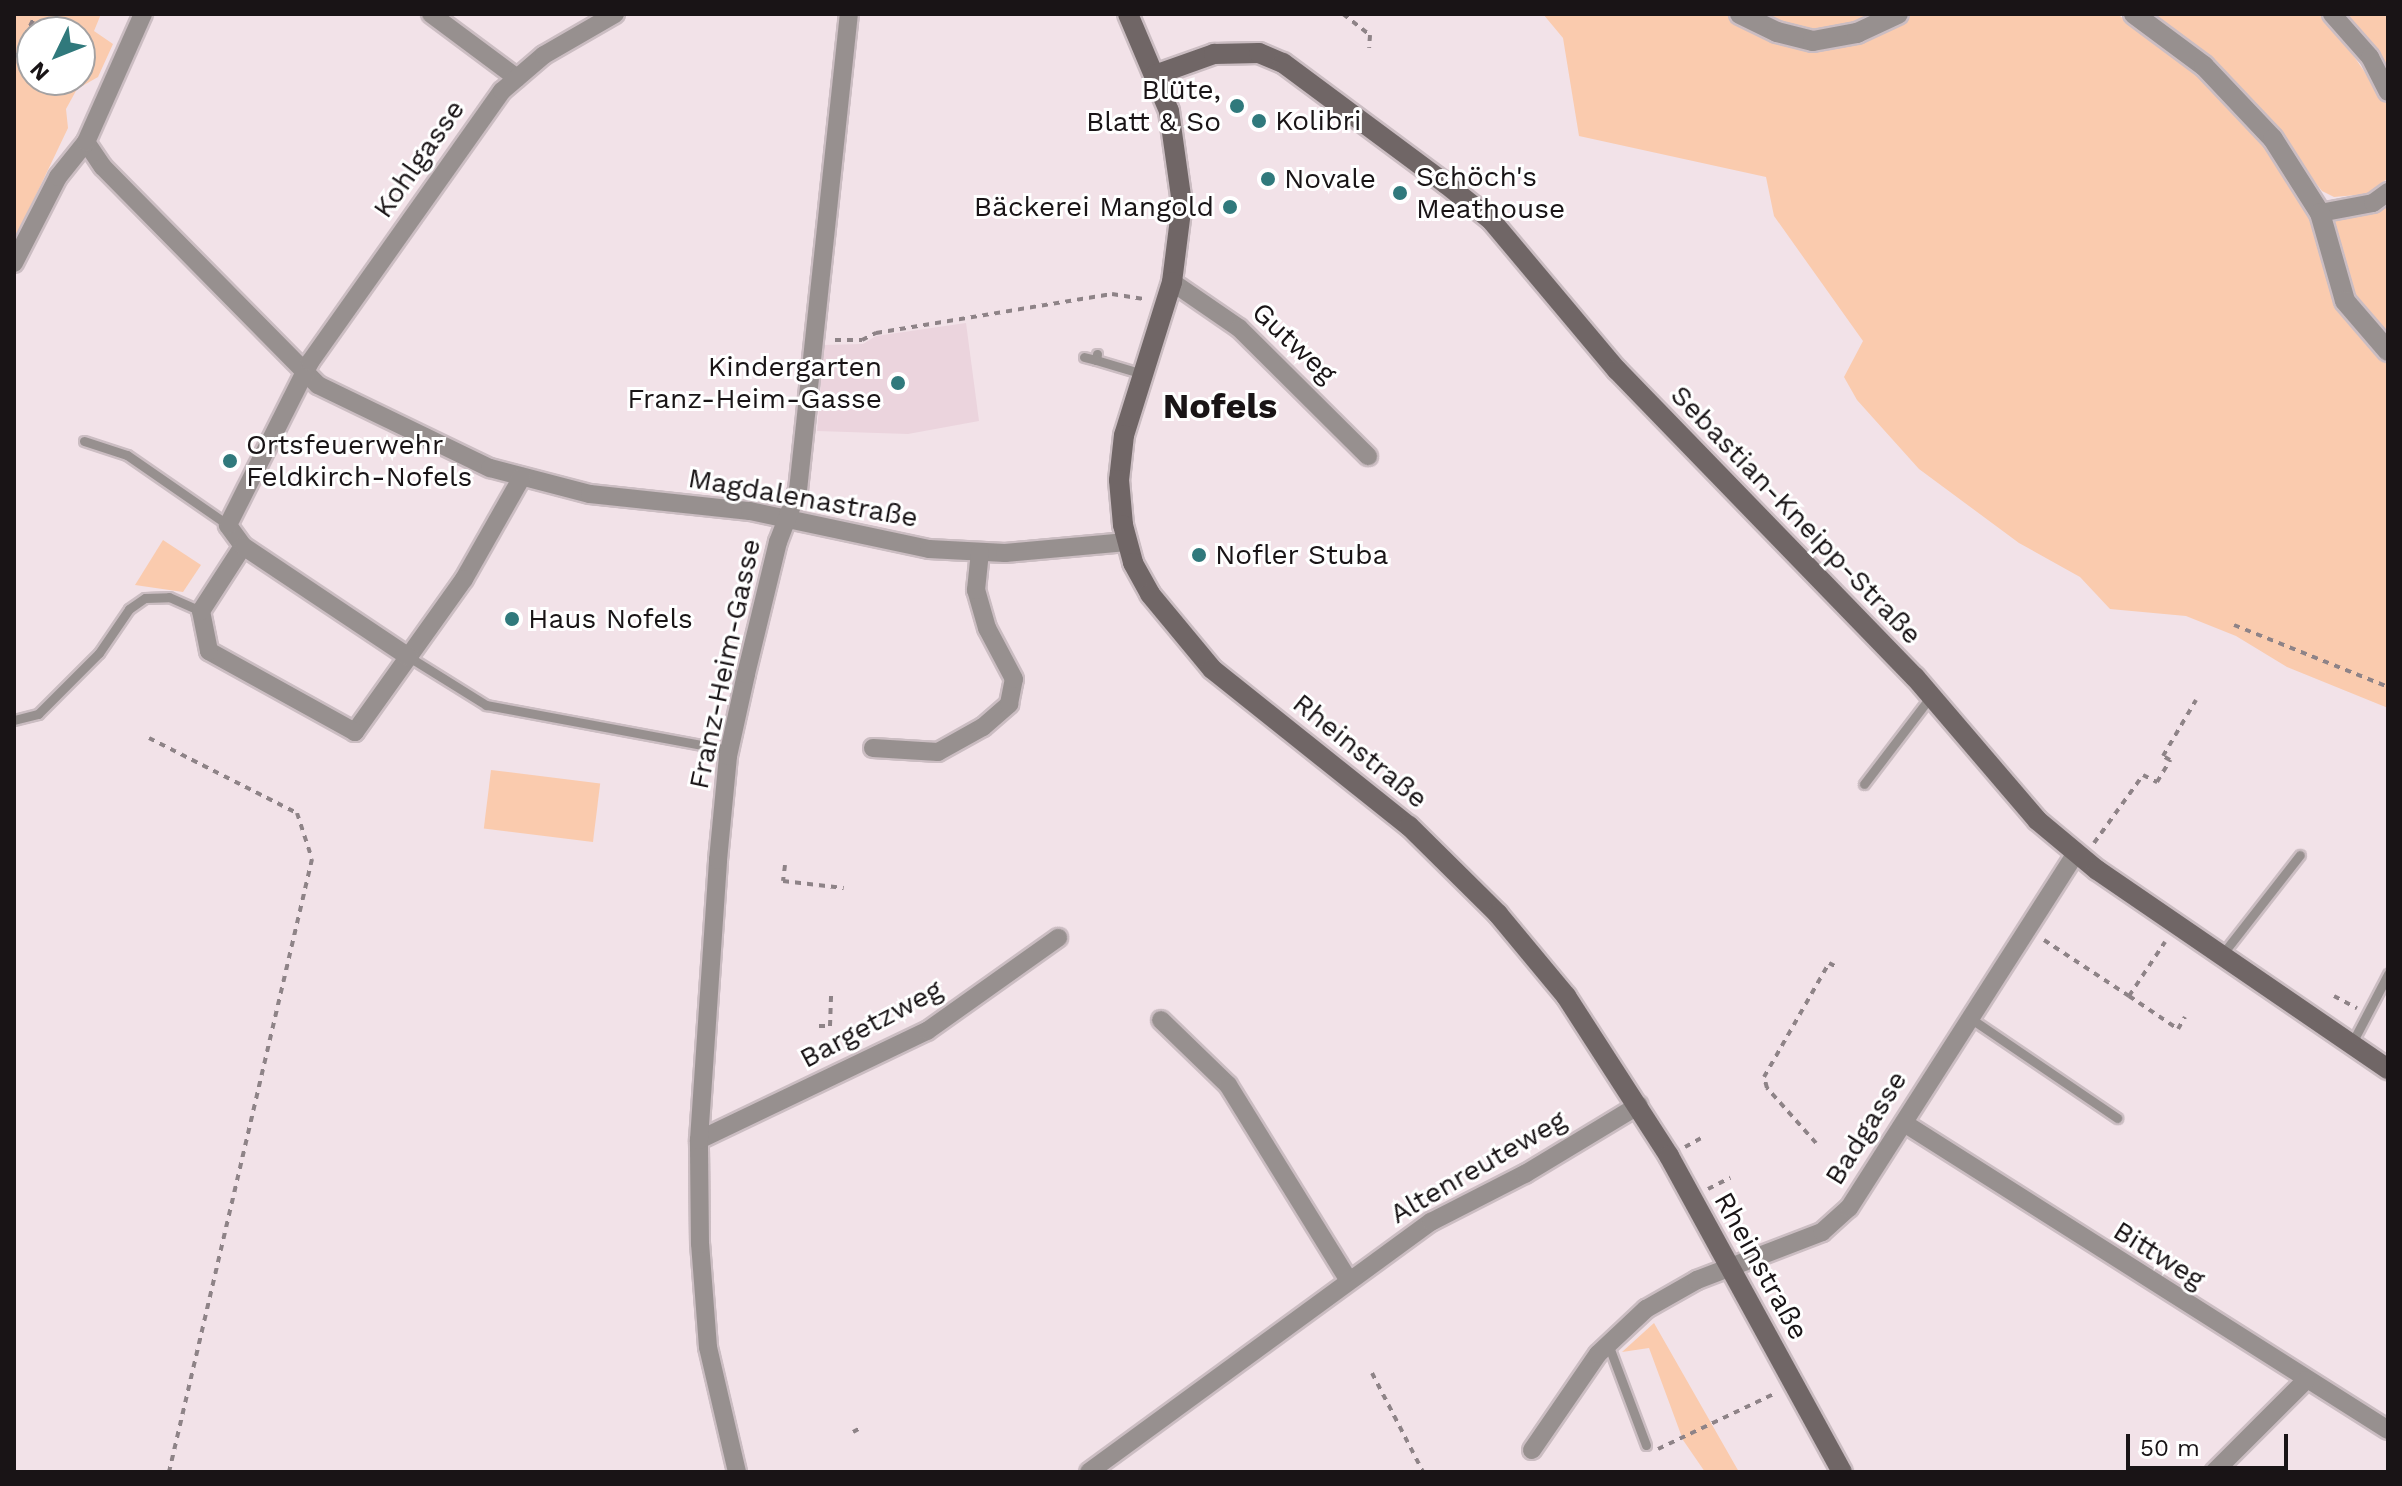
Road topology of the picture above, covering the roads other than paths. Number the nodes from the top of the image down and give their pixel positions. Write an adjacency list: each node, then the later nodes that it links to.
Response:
1 (143, 14): 13 (street)
2 (431, 14): 11 (street)
3 (615, 14): 11 (street, Kohlgasse)
4 (849, 14): 25 (street, Franz-Heim-Gasse)
5 (1128, 14): 10 (main road, Rheinstraße)
6 (1740, 14): 7 (street)
7 (1898, 14)
8 (2134, 14): 15 (street)
9 (2332, 14): 12 (street)
10 (1155, 75): 17 (main road, Rheinstraße); 32 (main road, Sebastian-Kneipp-Straße)
11 (517, 78): 20 (street, Kohlgasse)
12 (2388, 92)
13 (86, 142): 16 (street); 20 (street, Magdalenastraße)
14 (2388, 192): 15 (street)
15 (2320, 213): 18 (street)
16 (14, 263)
17 (1172, 282): 21 (main road, Rheinstraße); 23 (street, Gutweg)
18 (2388, 351)
19 (1084, 357): 21 (lane)
20 (305, 374): 24 (street, Magdalenastraße); 26 (street)
21 (1143, 374): 27 (main road, Rheinstraße)
22 (84, 441): 26 (lane)
23 (1368, 456)
24 (522, 477): 25 (street, Magdalenastraße); 31 (street)
25 (786, 519): 29 (street, Magdalenastraße); 35 (street, Franz-Heim-Gasse)
26 (228, 525): 28 (street)
27 (1127, 542): 29 (street, Magdalenastraße); 46 (main road, Rheinstraße)
28 (243, 546): 30 (street); 31 (street)
29 (980, 552): 34 (street)
30 (201, 611): 31 (street); 33 (lane)
31 (409, 657): 35 (lane)
32 (1931, 696): 36 (lane); 37 (main road, Sebastian-Kneipp-Straße)
33 (14, 720)
34 (873, 748)
35 (729, 750): 49 (street, Franz-Heim-Gasse)
36 (1864, 784)
37 (2083, 851): 40 (main road, Sebastian-Kneipp-Straße); 42 (street, Badgasse)
38 (2300, 855): 40 (lane)
39 (1058, 938): 49 (street, Bargetzweg)
40 (2221, 956): 44 (main road, Sebastian-Kneipp-Straße)
41 (2388, 974): 44 (lane)
42 (1967, 1016): 47 (lane); 48 (street, Badgasse)
43 (1161, 1020): 51 (street)
44 (2351, 1046): 45 (main road, Sebastian-Kneipp-Straße)
45 (2388, 1069)
46 (1639, 1105): 50 (main road, Rheinstraße); 51 (street, Altenreuteweg)
47 (2117, 1118)
48 (1904, 1123): 50 (street, Badgasse); 53 (street, Bittweg)
49 (699, 1140): 57 (street, Franz-Heim-Gasse)
50 (1730, 1269): 52 (street, Badgasse); 59 (main road, Rheinstraße)
51 (1349, 1281): 58 (street, Altenreuteweg)
52 (1608, 1344): 55 (lane); 56 (street, Badgasse)
53 (2306, 1380): 54 (street, Bittweg); 60 (street)
54 (2388, 1430)
55 (1650, 1448)
56 (1532, 1450)
57 (737, 1472)
58 (1089, 1472)
59 (1842, 1472)
60 (2214, 1472)

